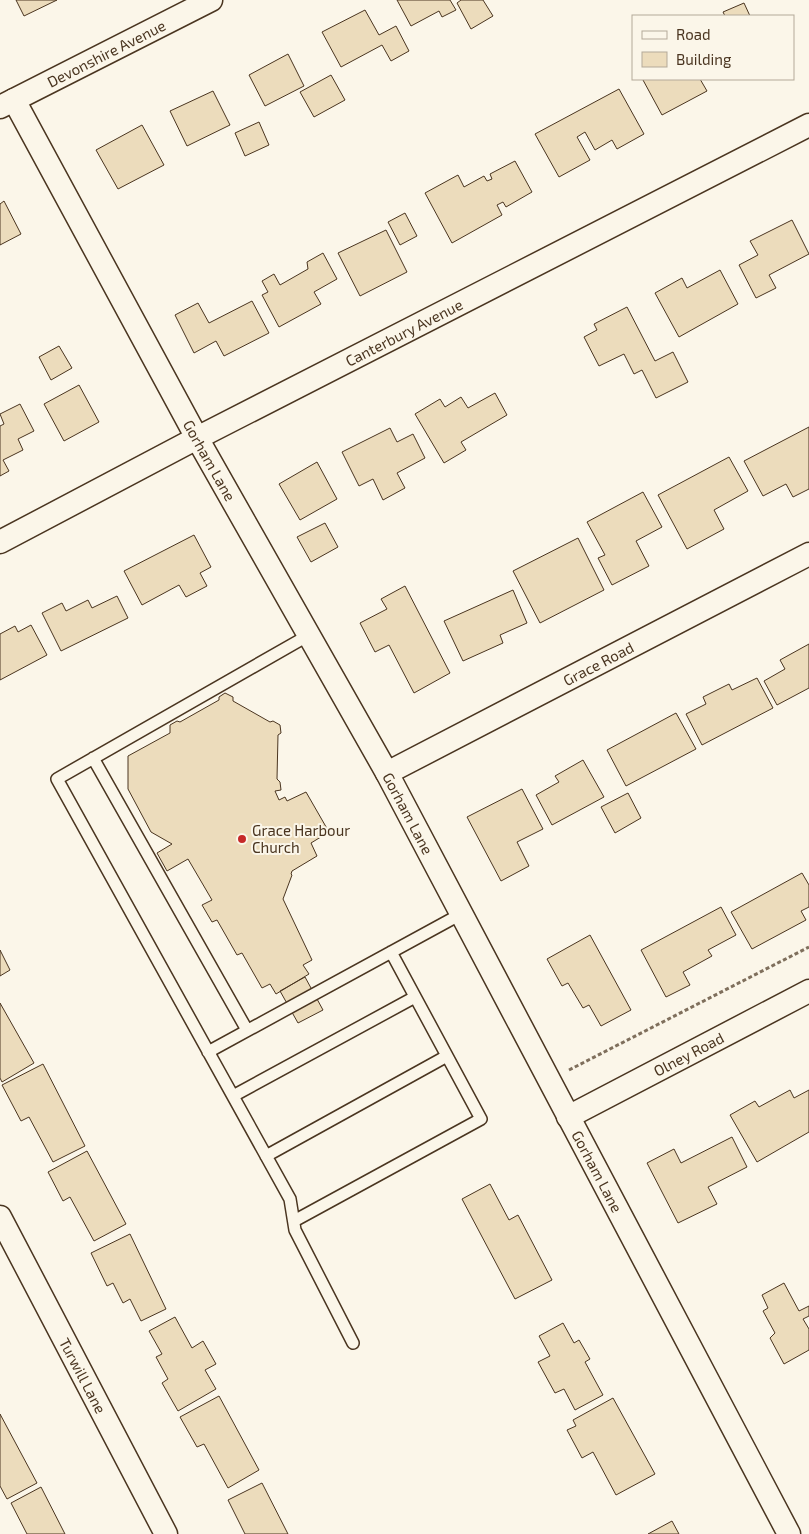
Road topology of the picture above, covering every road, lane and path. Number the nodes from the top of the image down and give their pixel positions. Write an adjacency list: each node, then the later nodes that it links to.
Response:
1 (211, 0): 2 (street, Devonshire Avenue)
2 (7, 104): 4 (street, Gorham Lane)
3 (809, 125): 4 (street, Canterbury Avenue)
4 (197, 438): 5 (street, Canterbury Avenue); 7 (street, Gorham Lane)
5 (0, 542)
6 (809, 554): 9 (street, Grace Road)
7 (309, 635): 8 (lane); 9 (street, Gorham Lane)
8 (93, 758): 15 (lane); 16 (lane)
9 (387, 773): 10 (street, Gorham Lane)
10 (462, 914): 12 (lane); 18 (street, Gorham Lane)
11 (809, 947): 18 (path)
12 (391, 952): 14 (lane); 15 (lane)
13 (809, 991): 20 (street, Olney Road)
14 (415, 997): 17 (lane); 19 (lane)
15 (247, 1030): 16 (lane)
16 (208, 1052): 19 (lane)
17 (447, 1056): 21 (lane); 23 (lane)
18 (549, 1080): 20 (street, Gorham Lane)
19 (233, 1096): 21 (lane)
20 (568, 1117): 26 (street, Gorham Lane)
21 (266, 1156): 23 (lane)
22 (0, 1217): 25 (street, Turwill Lane)
23 (294, 1221): 24 (lane)
24 (353, 1343)
25 (166, 1534)
26 (789, 1534)

